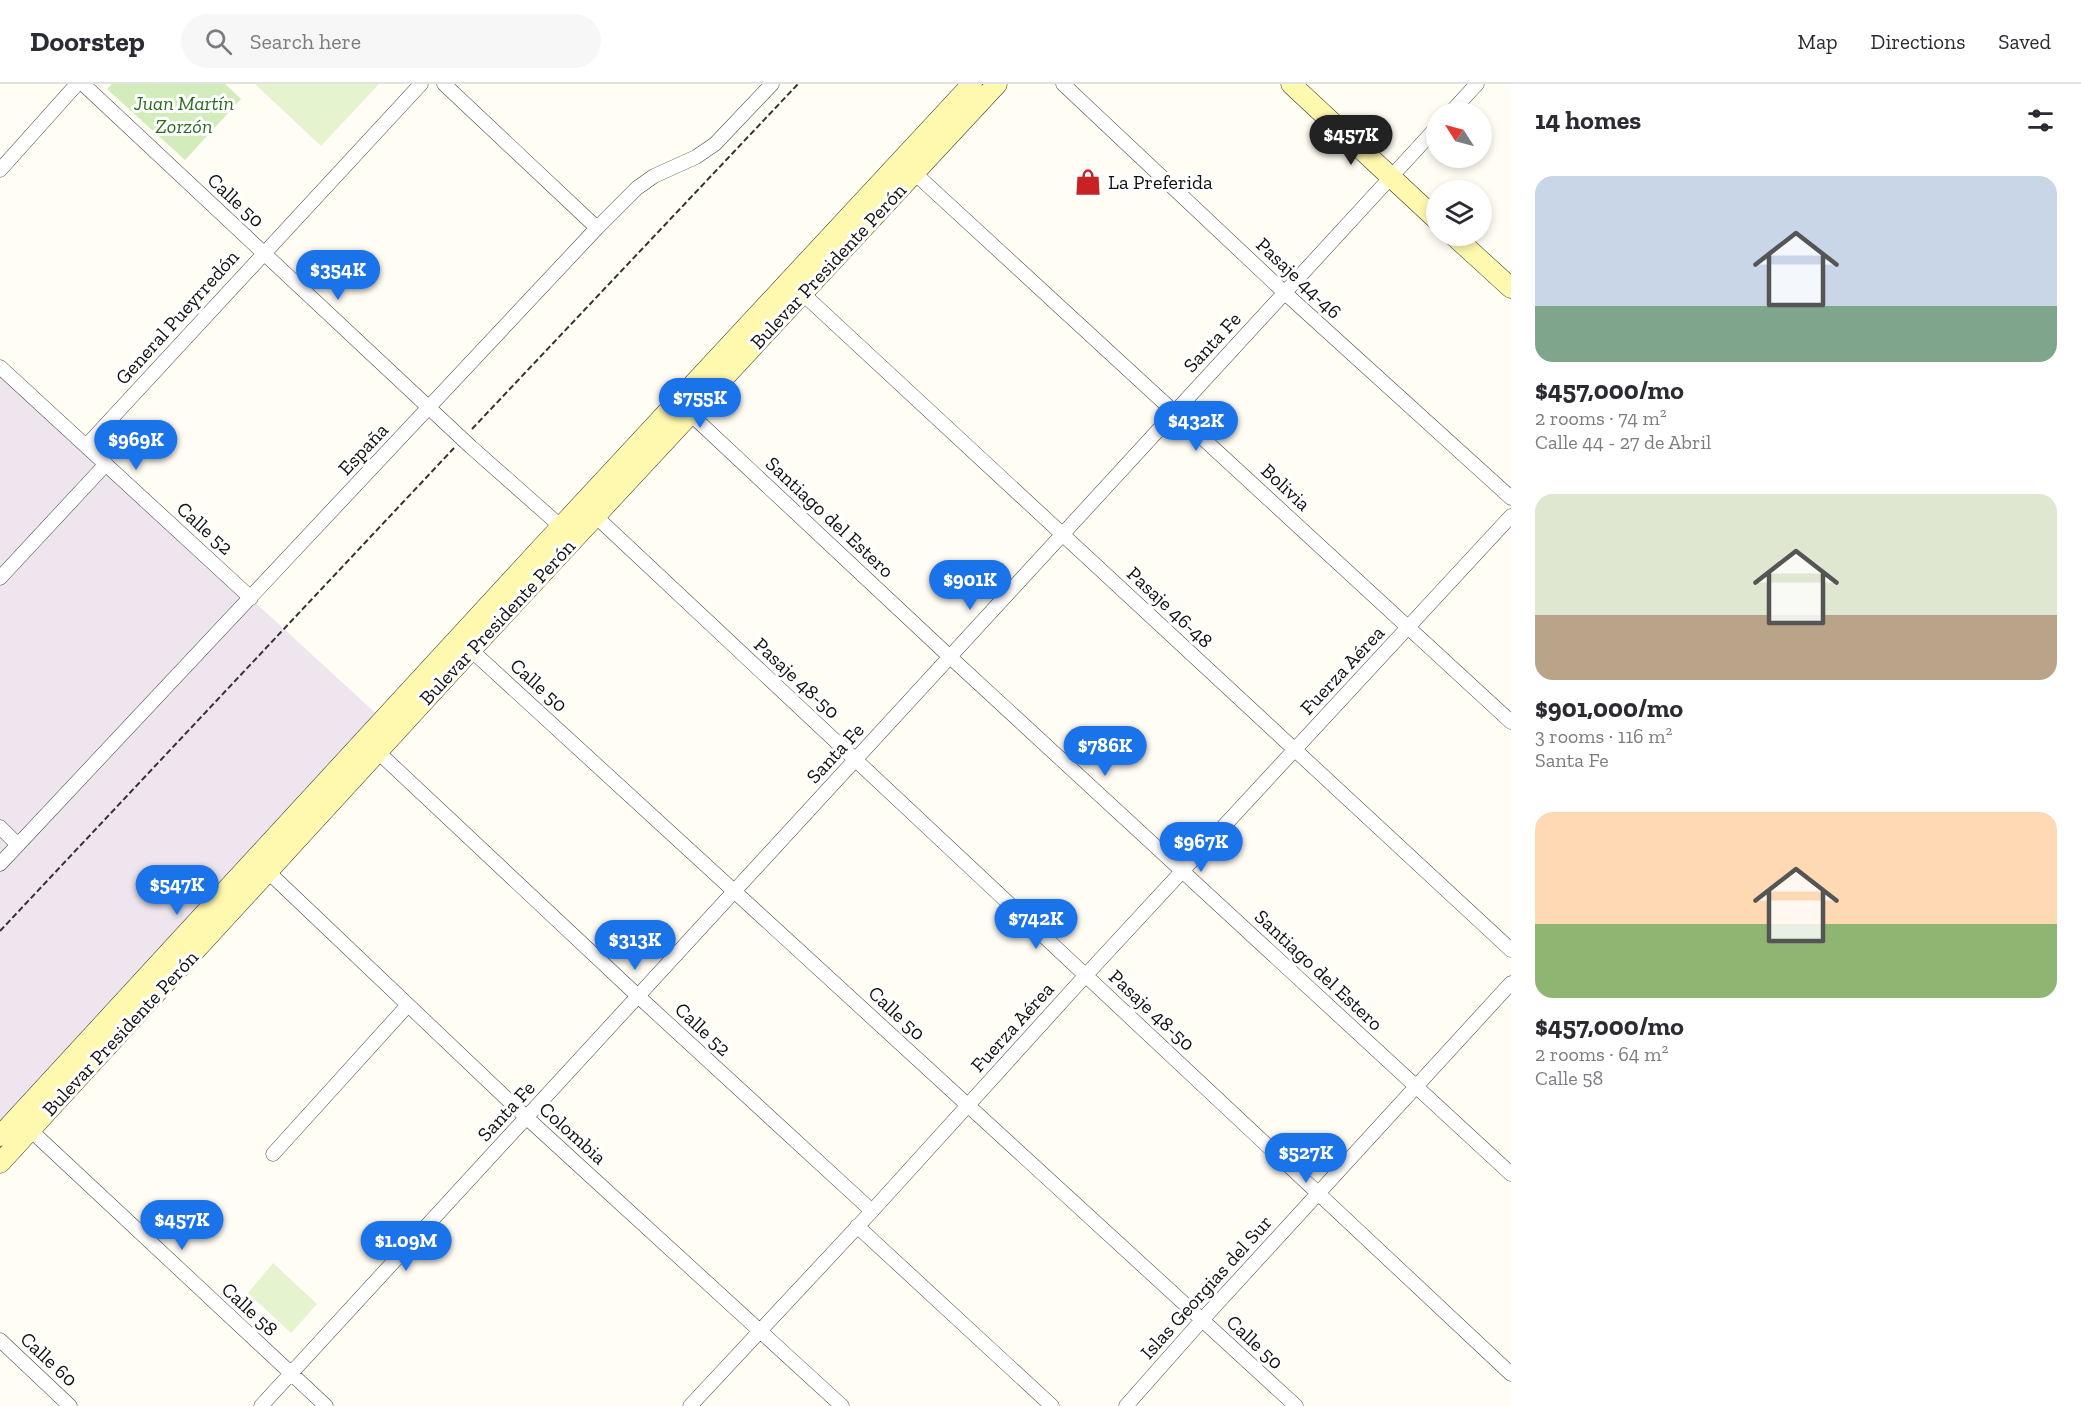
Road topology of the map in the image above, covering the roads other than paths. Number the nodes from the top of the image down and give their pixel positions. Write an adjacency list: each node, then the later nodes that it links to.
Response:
1 (78, 84): 14 (street)
2 (83, 84): 19 (street, Calle 50)
3 (421, 84): 19 (street, General Pueyrredón)
4 (444, 84): 17 (street)
5 (772, 84): 17 (street, España)
6 (972, 84): 13 (main road, Bulevar Presidente Perón)
7 (998, 84): 13 (main road, Bulevar Presidente Perón)
8 (1063, 84): 21 (street, Pasaje 44-46)
9 (1291, 84): 15 (main road)
10 (1477, 84): 11 (street)
11 (1460, 102)
12 (1426, 139): 15 (street, Santa Fe)
13 (908, 167): 22 (main road, Bulevar Presidente Perón); 25 (main road, Bulevar Presidente Perón); 26 (street, Bolivia)
14 (0, 170)
15 (1390, 178): 16 (main road); 21 (street, Santa Fe)
16 (1426, 210)
17 (597, 228): 24 (street, España)
18 (1465, 246): 20 (main road)
19 (263, 252): 24 (street, Calle 50); 27 (street, General Pueyrredón)
20 (1511, 288)
21 (1285, 292): 26 (street, Santa Fe); 29 (street, Pasaje 44-46)
22 (802, 293): 25 (main road, Bulevar Presidente Perón); 33 (street, Pasaje 46-48)
23 (0, 367): 27 (street, Calle 52)
24 (428, 407): 32 (street, Calle 50); 35 (street, España)
25 (684, 407): 30 (main road, Bulevar Presidente Perón); 38 (street, Santiago del Estero)
26 (1175, 411): 33 (street, Santa Fe); 36 (street, Bolivia)
27 (86, 446): 28 (street, Calle 52)
28 (106, 465): 34 (street); 35 (street, Calle 52)
29 (1511, 498)
30 (588, 510): 32 (main road, Bulevar Presidente Perón); 42 (street, Pasaje 48-50)
31 (1511, 516): 36 (street, Fuerza Aérea)
32 (568, 532): 37 (main road, Bulevar Presidente Perón); 46 (main road, Bulevar Presidente Perón)
33 (1062, 534): 38 (street, Santa Fe); 40 (street, Pasaje 46-48)
34 (0, 578)
35 (251, 598): 44 (street, España)
36 (1407, 627): 39 (street, Bolivia); 40 (street, Fuerza Aérea)
37 (471, 650): 41 (main road, Bulevar Presidente Perón); 48 (street, Calle 50)
38 (949, 656): 42 (street, Santa Fe); 47 (street, Santiago del Estero)
39 (1511, 722)
40 (1295, 749): 47 (street, Fuerza Aérea); 49 (street, Pasaje 46-48)
41 (378, 752): 46 (main road, Bulevar Presidente Perón); 52 (street, Calle 52)
42 (855, 760): 48 (street, Santa Fe); 50 (street, Pasaje 48-50)
43 (0, 827): 44 (street)
44 (18, 845): 45 (street, España)
45 (0, 864)
46 (262, 866): 53 (street, Colombia); 57 (main road, Bulevar Presidente Perón)
47 (1183, 870): 50 (street, Fuerza Aérea); 54 (street, Santiago del Estero)
48 (735, 890): 52 (street, Santa Fe); 55 (street, Calle 50)
49 (1511, 950)
50 (1086, 975): 55 (street, Fuerza Aérea); 62 (street, Pasaje 48-50)
51 (1511, 983): 54 (street, Islas Georgias del Sur)
52 (639, 997): 56 (street, Santa Fe); 63 (street, Calle 52)
53 (408, 1005): 56 (street, Colombia); 59 (street)
54 (1415, 1086): 61 (street, Santiago del Estero); 62 (street, Islas Georgias del Sur)
55 (968, 1106): 63 (street, Fuerza Aérea); 65 (street, Calle 50)
56 (527, 1118): 66 (street, Colombia); 68 (street, Santa Fe)
57 (24, 1124): 58 (main road, Bulevar Presidente Perón); 60 (main road, Bulevar Presidente Perón); 68 (street, Calle 58)
58 (0, 1136)
59 (273, 1154)
60 (0, 1163)
61 (1511, 1174)
62 (1318, 1194): 65 (street, Islas Georgias del Sur); 69 (street, Pasaje 48-50)
63 (872, 1211): 64 (street, Fuerza Aérea)
64 (857, 1226): 66 (street, Fuerza Aérea); 75 (street)
65 (1202, 1320): 76 (street, Islas Georgias del Sur); 77 (street, Calle 50)
66 (759, 1330): 73 (street, Fuerza Aérea); 74 (street, Colombia)
67 (0, 1340): 70 (street, Calle 60)
68 (291, 1374): 71 (street, Santa Fe); 72 (street, Calle 58)
69 (1511, 1374)
70 (70, 1406)
71 (261, 1406)
72 (326, 1406)
73 (690, 1406)
74 (842, 1406)
75 (1052, 1406)
76 (1126, 1406)
77 (1296, 1406)

